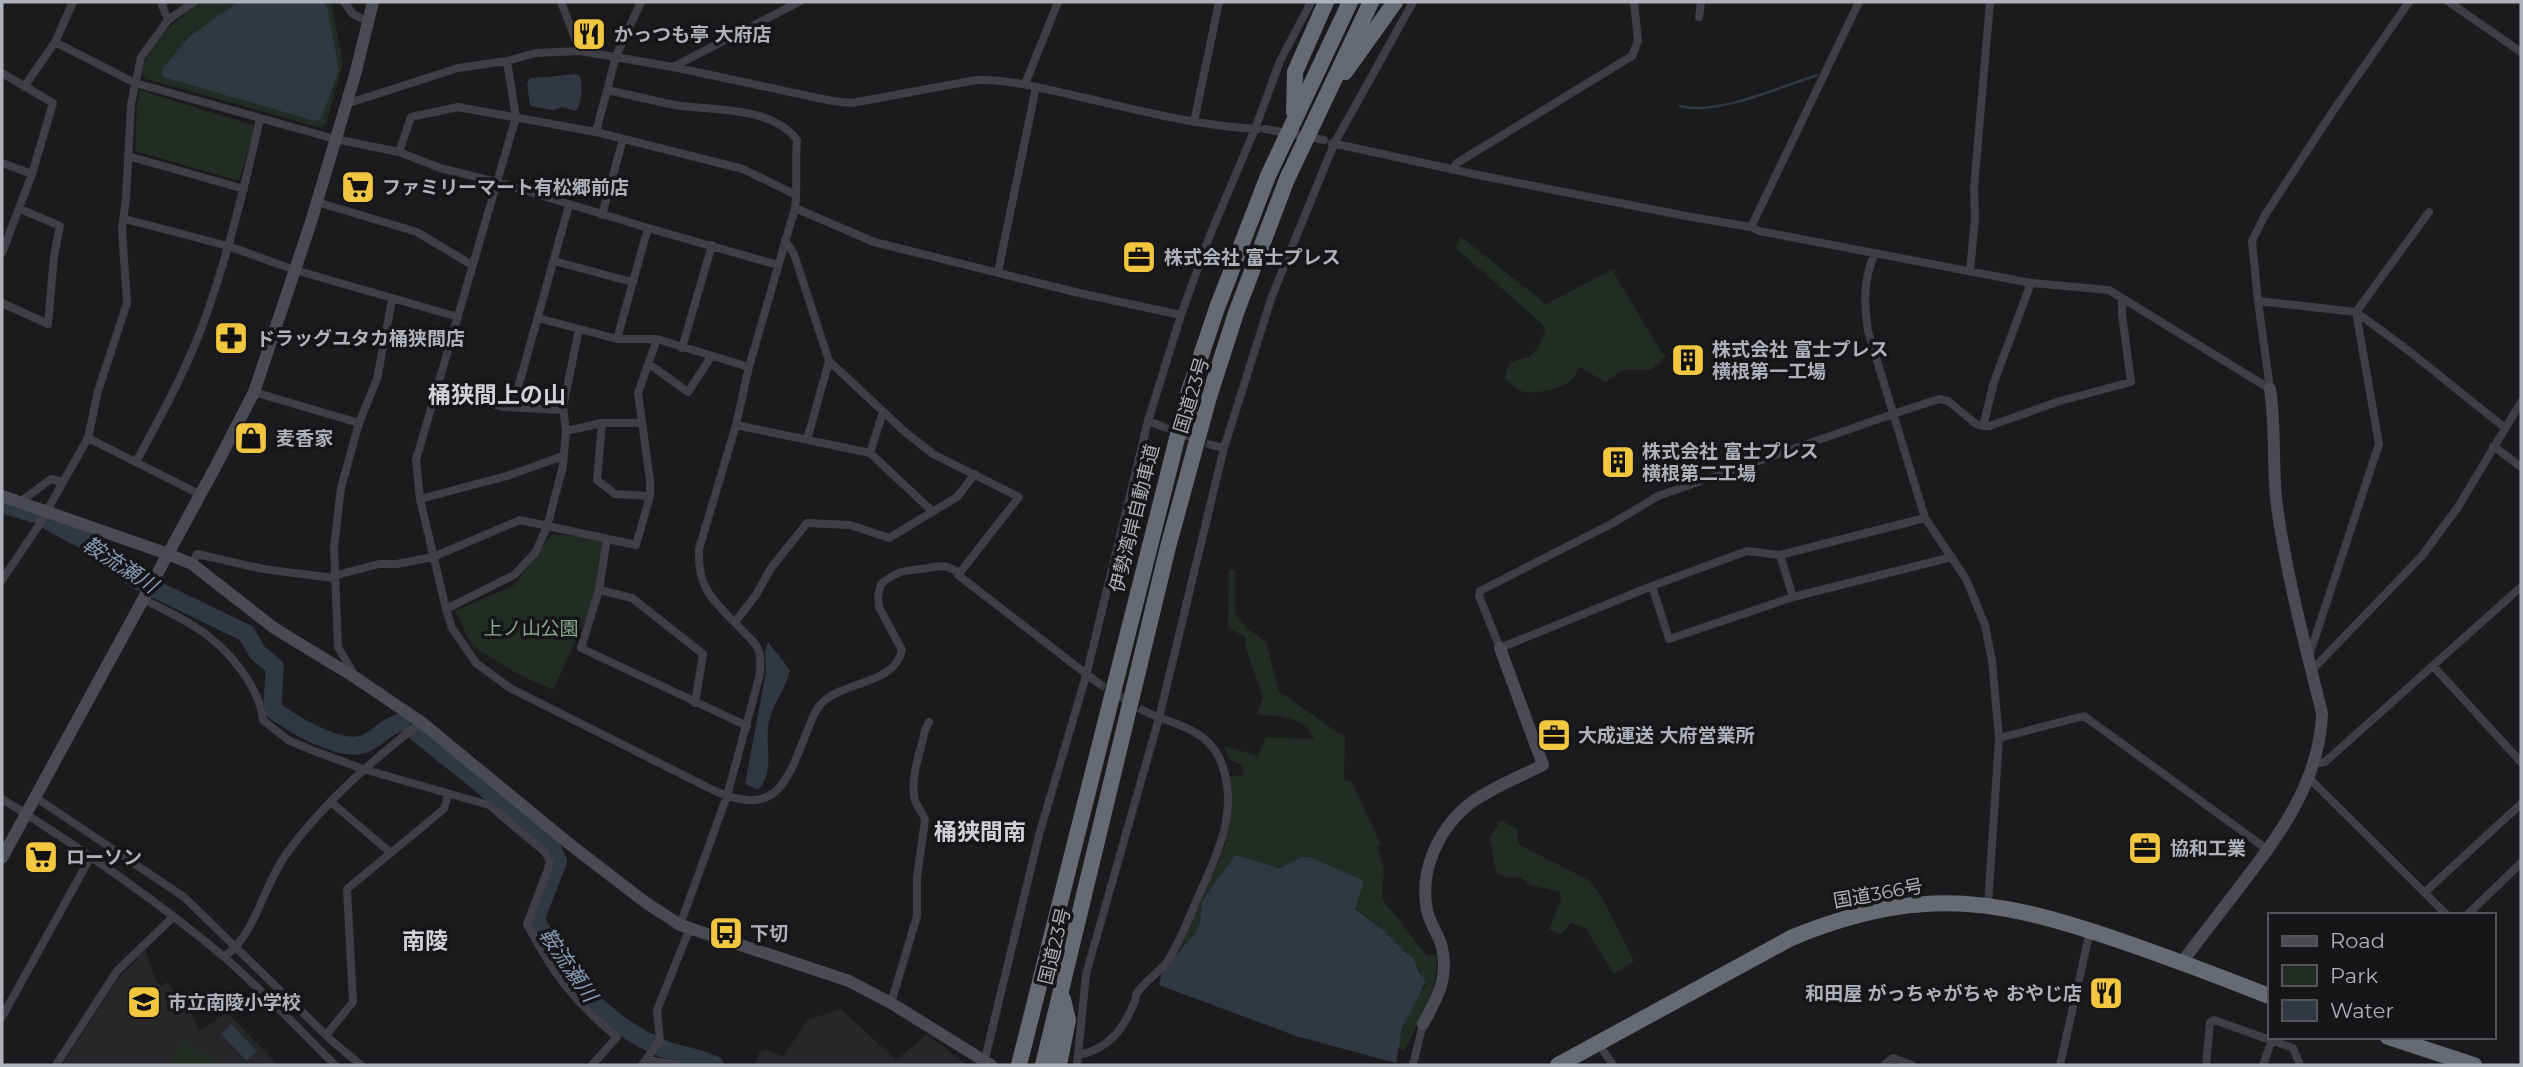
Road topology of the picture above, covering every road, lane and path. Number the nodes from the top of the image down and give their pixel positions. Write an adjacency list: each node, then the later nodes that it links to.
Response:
1 (73, 2): 26 (street)
2 (164, 2): 24 (street)
3 (194, 2): 24 (street)
4 (344, 2): 25 (street)
5 (373, 2): 25 (street)
6 (561, 2): 27 (street)
7 (641, 2): 29 (street)
8 (797, 2): 31 (street)
9 (1058, 2): 35 (street)
10 (1219, 2): 43 (street)
11 (1311, 2): 44 (street)
12 (1326, 2): 40 (highway)
13 (1348, 2): 40 (highway, 国道23号); 206 (highway, 伊勢湾岸自動車道, bridge)
14 (1374, 2): 32 (highway, 国道23号); 207 (highway, 伊勢湾岸自動車道, bridge)
15 (1395, 2): 32 (highway)
16 (1413, 2): 48 (street)
17 (1634, 2): 52 (street)
18 (1701, 2): 23 (street)
19 (1859, 2): 64 (street)
20 (1990, 2): 75 (street)
21 (2409, 2): 81 (street)
22 (2449, 2): 28 (street)
23 (1699, 17)
24 (168, 20): 34 (street)
25 (367, 21): 39 (street)
26 (55, 42): 34 (street); 36 (street)
27 (580, 51): 29 (street); 30 (street)
28 (2521, 52)
29 (616, 56): 31 (street); 38 (street)
30 (507, 61): 39 (street); 41 (street)
31 (673, 67): 35 (street)
32 (1345, 72): 188 (highway, 国道23号)
33 (2, 73): 36 (street)
34 (135, 83): 42 (street); 50 (street)
35 (1025, 84): 37 (street)
36 (24, 87): 53 (street)
37 (1036, 87): 43 (street); 76 (street)
38 (607, 90): 45 (street); 56 (street)
39 (346, 104): 46 (street)
40 (1294, 112): 206 (highway, 国道23号)
41 (516, 117): 45 (street); 49 (street); 54 (street)
42 (260, 119): 46 (street); 55 (street)
43 (1194, 122): 44 (street)
44 (1255, 129): 48 (street, bridge); 84 (street)
45 (596, 132): 47 (street)
46 (335, 139): 49 (street); 57 (street)
47 (623, 139): 56 (street); 62 (street)
48 (1334, 144): 52 (street); 116 (street)
49 (399, 152): 54 (street)
50 (128, 156): 55 (street); 63 (street)
51 (2, 163): 53 (street)
52 (1452, 170): 64 (street)
53 (32, 174): 60 (street)
54 (497, 182): 58 (street); 72 (street)
55 (244, 190): 68 (street)
56 (796, 195): 59 (street)
57 (317, 202): 72 (street); 74 (street)
58 (569, 205): 62 (street); 71 (street)
59 (795, 208): 66 (street); 76 (street)
60 (20, 209): 69 (street); 82 (street)
61 (2429, 212): 83 (street)
62 (602, 215): 65 (street)
63 (125, 219): 68 (street); 112 (street)
64 (1751, 226): 70 (street)
65 (648, 228): 67 (street); 77 (street)
66 (785, 240): 73 (street); 92 (street)
67 (712, 245): 73 (street); 90 (street)
68 (228, 246): 74 (street); 119 (street)
69 (2, 253)
70 (1874, 254): 75 (street); 102 (street)
71 (554, 261): 77 (street); 86 (street)
72 (472, 265): 85 (street)
73 (778, 265): 94 (street)
74 (296, 270): 80 (street); 97 (street)
75 (1970, 271): 78 (street)
76 (998, 272): 84 (street)
77 (632, 282): 88 (street)
78 (2031, 283): 79 (street); 109 (street)
79 (2122, 298): 95 (street); 109 (street)
80 (392, 300): 85 (street); 104 (street)
81 (2258, 301): 83 (street); 95 (street)
82 (2, 303)
83 (2356, 312): 110 (street); 149 (street)
84 (1181, 315): 103 (street)
85 (458, 317): 96 (street)
86 (538, 318): 87 (street); 99 (street)
87 (579, 329): 88 (street); 100 (street)
88 (617, 339): 89 (street)
89 (657, 339): 90 (street); 93 (street)
90 (682, 348): 91 (street)
91 (711, 357): 93 (street); 94 (street)
92 (830, 361): 101 (street); 113 (street)
93 (649, 364): 106 (street)
94 (749, 367): 107 (street)
95 (2270, 388): 149 (street)
96 (438, 390): 99 (street); 126 (street)
97 (254, 392): 104 (street); 123 (street)
98 (2521, 402): 110 (street)
99 (513, 406): 100 (street)
100 (563, 410): 111 (street)
101 (883, 412): 117 (street); 121 (street)
102 (1893, 414): 109 (street); 130 (street); 148 (street)
103 (1148, 421): 108 (street); 151 (street)
104 (359, 423): 139 (street)
105 (602, 423): 106 (street); 111 (street); 125 (street)
106 (641, 423): 125 (street)
107 (736, 425): 113 (street); 147 (street)
108 (1161, 426)
109 (1983, 426)
110 (2505, 428): 115 (street)
111 (566, 431): 118 (street)
112 (88, 438): 119 (street); 122 (street)
113 (807, 440): 117 (street)
114 (1211, 445): 116 (street)
115 (2493, 446): 120 (street); 149 (street)
116 (1224, 448): 156 (street)
117 (870, 453): 129 (street)
118 (563, 456): 126 (street); 131 (street)
119 (136, 462): 123 (street)
120 (2521, 467)
121 (975, 474): 129 (street); 138 (street)
122 (63, 482): 127 (street); 128 (street)
123 (199, 494): 133 (street)
124 (2, 496): 127 (street)
125 (650, 496): 132 (street)
126 (420, 499): 135 (street)
127 (20, 502): 128 (street)
128 (47, 511): 133 (street); 140 (street)
129 (933, 512): 147 (street)
130 (1925, 518): 134 (street); 136 (street)
131 (547, 527): 132 (street); 135 (street); 146 (street)
132 (607, 539): 142 (street)
133 (168, 554): 137 (street); 144 (street)
134 (1780, 555): 141 (street); 145 (street)
135 (433, 557): 139 (street); 146 (street)
136 (1952, 557): 145 (street); 160 (street)
137 (191, 564): 139 (street); 152 (street)
138 (959, 573): 151 (street); 166 (street)
139 (334, 577): 152 (street)
140 (2, 580)
141 (1652, 586): 145 (street); 148 (street)
142 (599, 590): 154 (street); 154 (street)
143 (2520, 590): 150 (street)
144 (148, 591): 163 (street); 167 (street)
145 (1793, 597)
146 (446, 608): 166 (street)
147 (735, 622): 159 (street)
148 (1500, 648): 191 (street)
149 (2310, 665): 162 (street)
150 (2433, 666): 161 (street); 162 (street)
151 (1086, 676): 153 (street); 200 (street)
152 (356, 678): 157 (street)
153 (1098, 683)
154 (695, 703): 159 (street)
155 (1144, 710): 156 (street)
156 (1159, 718): 198 (street); 198 (street)
157 (421, 722): 163 (street); 182 (street)
158 (929, 722): 189 (street)
159 (747, 726): 166 (street)
160 (1999, 737): 172 (street); 178 (street)
161 (2521, 762)
162 (2314, 764): 164 (street)
163 (363, 769): 165 (street); 169 (street)
164 (2308, 777): 172 (street); 177 (street)
165 (448, 795): 173 (street); 204 (street)
166 (727, 796): 182 (street)
167 (35, 797): 171 (street); 184 (street)
168 (2, 799): 171 (street)
169 (331, 802): 173 (street); 184 (street)
170 (2521, 804): 177 (street)
171 (26, 814): 174 (street); 175 (street)
172 (2268, 850): 186 (street)
173 (391, 853): 192 (street)
174 (2, 858)
175 (90, 858): 181 (street); 190 (street)
176 (2521, 863): 180 (street)
177 (2425, 892): 179 (street)
178 (1988, 906): 183 (highway, 国道366号); 197 (highway, 国道366号)
179 (2445, 913)
180 (2469, 913)
181 (173, 917): 185 (street); 201 (street)
182 (685, 927): 189 (street); 199 (street)
183 (2090, 931): 186 (highway, 国道366号); 215 (street)
184 (236, 948): 185 (street); 192 (street)
185 (224, 957): 202 (street)
186 (2182, 962): 187 (highway, 国道366号)
187 (2268, 996)
188 (1063, 999): 207 (highway, 国道23号); 208 (highway)
189 (891, 1003): 200 (street)
190 (2, 1017)
191 (1423, 1024): 210 (street)
192 (326, 1035): 203 (street)
193 (2268, 1036): 216 (street)
194 (2273, 1039): 217 (street)
195 (2275, 1039): 218 (street)
196 (2394, 1039): 219 (highway)
197 (1598, 1043): 211 (highway, 国道366号); 212 (street)
198 (1079, 1055): 209 (street)
199 (646, 1061): 205 (street)
200 (986, 1064)
201 (56, 1065)
202 (333, 1065)
203 (361, 1065)
204 (592, 1065)
205 (677, 1065)
206 (1017, 1065)
207 (1045, 1065)
208 (1059, 1065)
209 (1077, 1065)
210 (1413, 1065)
211 (1558, 1065)
212 (1614, 1065)
213 (1884, 1065): 214 (street)
214 (1912, 1065)
215 (2060, 1065)
216 (2206, 1065)
217 (2263, 1065)
218 (2300, 1065)
219 (2474, 1065)

